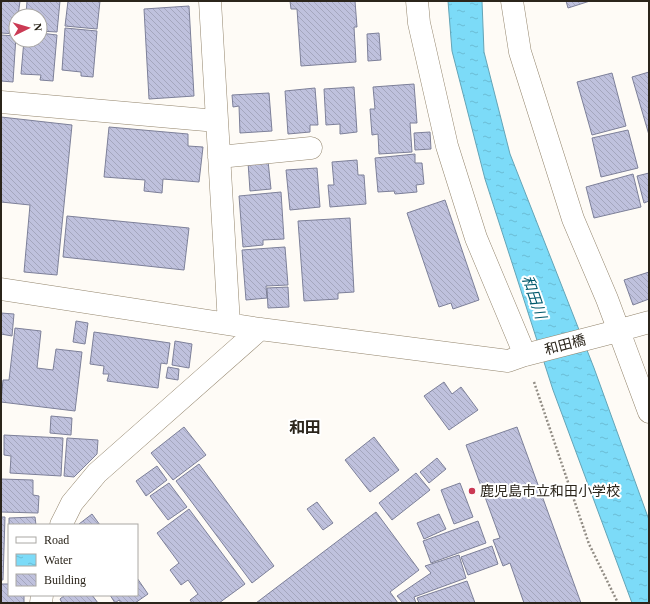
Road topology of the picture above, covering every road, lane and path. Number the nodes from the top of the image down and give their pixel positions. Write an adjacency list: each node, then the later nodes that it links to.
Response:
1 (210, 1): 5 (street)
2 (417, 1): 13 (street)
3 (512, 1): 12 (street)
4 (1, 102): 5 (street)
5 (217, 121): 7 (street)
6 (310, 148): 7 (street)
7 (219, 157): 10 (street)
8 (1, 289): 10 (street, 和田橋)
9 (649, 322): 12 (street, 和田橋)
10 (229, 324): 11 (street, 和田橋)
11 (260, 330): 13 (street, 和田橋); 15 (street)
12 (612, 332): 13 (street, 和田橋); 14 (street)
13 (524, 355): 16 (path)
14 (649, 412)
15 (62, 524)
16 (618, 603)

